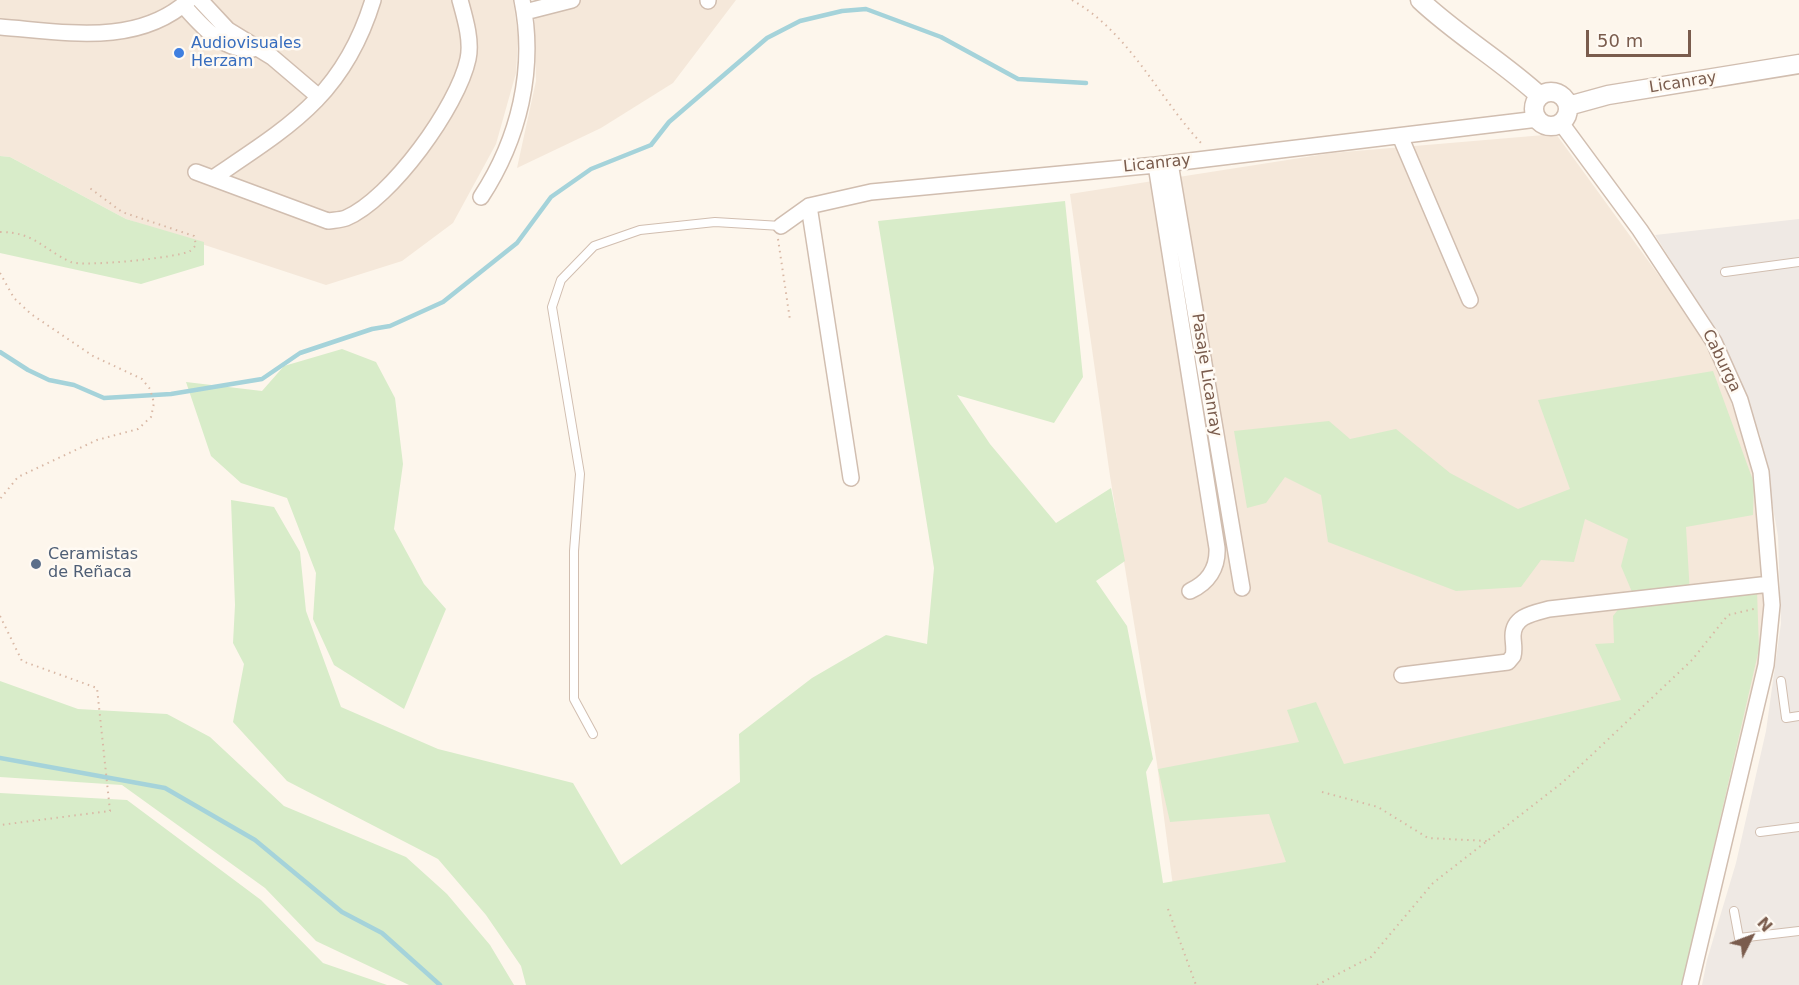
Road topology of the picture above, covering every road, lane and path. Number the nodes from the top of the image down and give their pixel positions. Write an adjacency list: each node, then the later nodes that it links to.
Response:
1 (200, 0): 11 (street)
2 (365, 0): 13 (street)
3 (373, 0): 13 (street)
4 (460, 0): 21 (street)
5 (572, 0): 9 (street)
6 (1072, 0): 18 (path)
7 (1420, 0): 14 (street)
8 (186, 3): 10 (street); 11 (street)
9 (523, 6): 23 (street)
10 (0, 27)
11 (258, 49): 13 (street)
12 (1799, 64): 15 (street, Licanray)
13 (316, 94): 21 (street)
14 (1540, 96): 15 (street, Caburga); 16 (street)
15 (1564, 114): 16 (street); 34 (street, Caburga)
16 (1538, 119): 17 (street, Licanray)
17 (1400, 136): 18 (street, Licanray); 30 (street)
18 (1221, 157): 19 (street, Licanray)
19 (1163, 164): 24 (street, Licanray); 35 (street, Pasaje Licanray); 36 (street)
20 (196, 172): 21 (street)
21 (213, 178)
22 (87, 186): 26 (path)
23 (482, 197)
24 (809, 207): 25 (street, Licanray); 32 (street)
25 (781, 226): 31 (path); 42 (lane)
26 (0, 232)
27 (1799, 262): 28 (lane)
28 (1725, 272)
29 (0, 273): 33 (path)
30 (1470, 300)
31 (790, 320)
32 (851, 478)
33 (0, 499)
34 (1770, 584): 37 (street, Caburga); 39 (street)
35 (1242, 588)
36 (1190, 591)
37 (1772, 604): 47 (path); 53 (street, Caburga)
38 (0, 616): 44 (path)
39 (1402, 675)
40 (1781, 681): 41 (lane)
41 (1799, 716)
42 (593, 734)
43 (1322, 792): 47 (path)
44 (0, 825)
45 (1799, 827): 46 (lane)
46 (1760, 832)
47 (1487, 841): 52 (path)
48 (1168, 909): 51 (path)
49 (1734, 911): 50 (lane)
50 (1799, 931)
51 (1196, 985)
52 (1317, 985)
53 (1690, 985)

